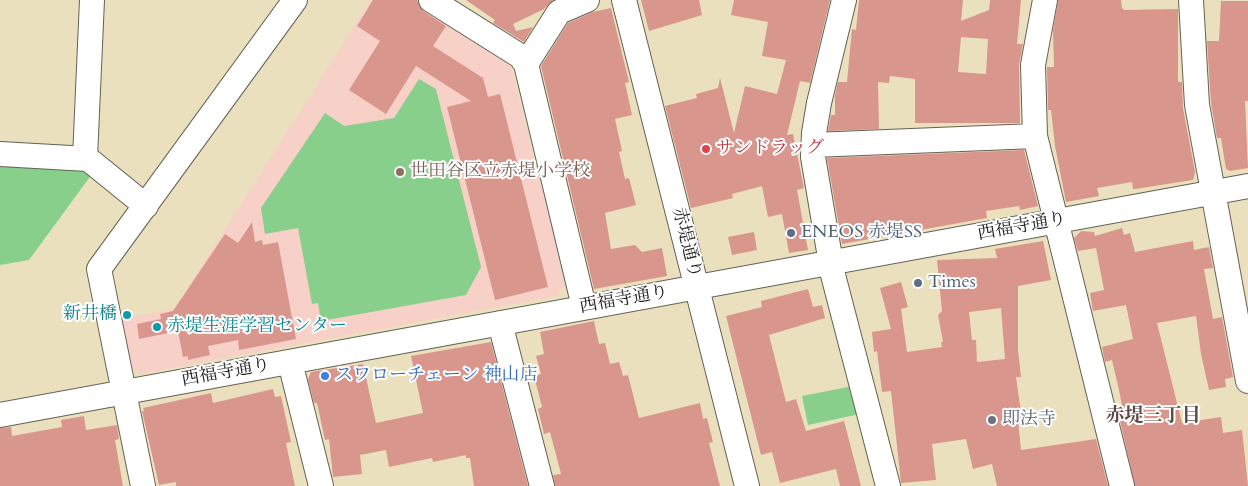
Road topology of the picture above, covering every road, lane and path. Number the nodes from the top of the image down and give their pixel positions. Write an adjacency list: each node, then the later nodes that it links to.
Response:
1 (92, 0): 13 (street)
2 (295, 0): 16 (street)
3 (431, 0): 9 (street)
4 (587, 0): 9 (street)
5 (624, 0): 19 (street, 赤堤通り)
6 (844, 0): 11 (street)
7 (1045, 0): 10 (street)
8 (1191, 0): 15 (street)
9 (526, 64): 20 (street)
10 (1035, 136): 11 (street); 17 (street)
11 (813, 145): 18 (street)
12 (0, 154): 13 (street)
13 (85, 158): 16 (street)
14 (1248, 186): 15 (street, 西福寺通り)
15 (1212, 193): 17 (street, 西福寺通り); 23 (street)
16 (146, 206): 24 (street)
17 (1056, 221): 18 (street, 西福寺通り); 31 (street)
18 (830, 262): 19 (street, 西福寺通り); 30 (street)
19 (697, 286): 20 (street, 西福寺通り); 29 (street, 赤堤通り)
20 (584, 307): 21 (street, 西福寺通り)
21 (500, 323): 22 (street, 西福寺通り); 28 (street)
22 (290, 362): 24 (street, 西福寺通り); 27 (street)
23 (1248, 381)
24 (126, 392): 25 (street, 西福寺通り); 26 (street)
25 (0, 415)
26 (143, 486)
27 (321, 486)
28 (542, 486)
29 (748, 486)
30 (888, 486)
31 (1122, 486)

